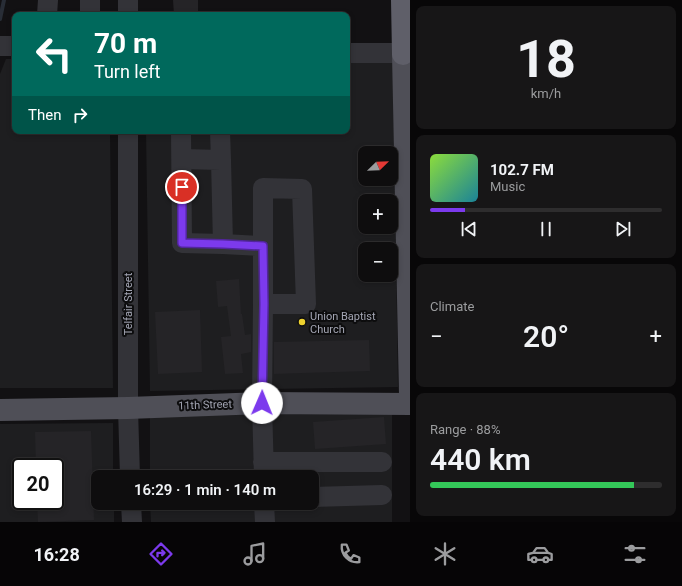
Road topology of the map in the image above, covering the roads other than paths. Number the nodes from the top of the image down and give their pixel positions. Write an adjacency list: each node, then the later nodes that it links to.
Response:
1 (48, 0): 5 (street)
2 (90, 0): 6 (street)
3 (128, 0): 7 (street)
4 (402, 0): 11 (highway)
5 (47, 12)
6 (90, 12)
7 (128, 12)
8 (0, 46): 9 (street)
9 (12, 46)
10 (350, 53): 11 (street)
11 (406, 53): 20 (main road)
12 (128, 134): 23 (street, Telfair Street)
13 (181, 134): 15 (street)
14 (220, 134): 16 (street)
15 (182, 159): 16 (street); 17 (street)
16 (221, 160): 17 (street)
17 (223, 244): 18 (street)
18 (263, 246): 19 (street); 19 (street)
19 (264, 304): 21 (street)
20 (410, 395)
21 (262, 403): 22 (main road, 11th Street); 23 (main road, 11th Street); 27 (street)
22 (410, 404)
23 (128, 408): 24 (main road, 11th Street); 26 (street, Telfair Street)
24 (0, 410)
25 (382, 462): 27 (street)
26 (130, 470)
27 (264, 470)
28 (382, 495): 29 (street)
29 (319, 497)
30 (131, 510): 32 (street)
31 (264, 510): 33 (street)
32 (132, 522)
33 (265, 522)

